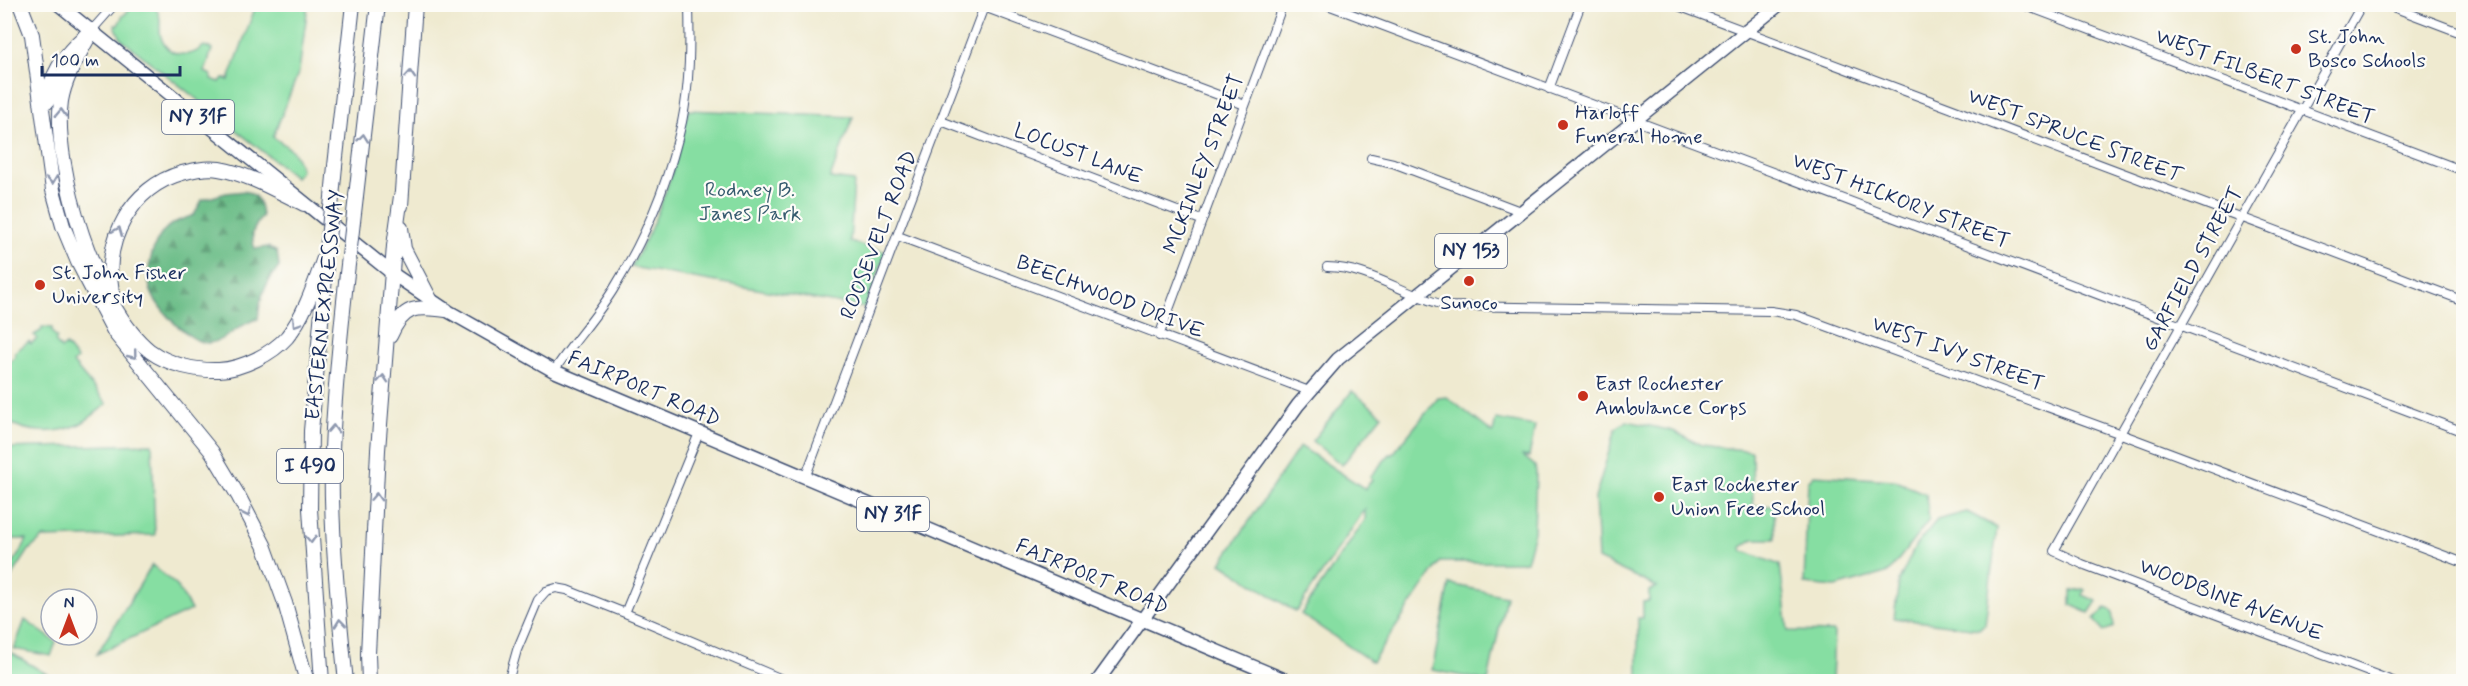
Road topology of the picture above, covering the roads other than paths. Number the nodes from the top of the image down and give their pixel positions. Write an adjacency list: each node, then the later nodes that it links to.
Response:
1 (20, 4): 25 (highway)
2 (58, 4): 17 (main road, FAIRPORT ROAD / NY 31F)
3 (115, 4): 17 (street)
4 (353, 4): 34 (highway, EASTERN EXPRESSWAY / I 490, bridge)
5 (378, 4): 57 (highway, EASTERN EXPRESSWAY / I 490, one-way to 5, bridge)
6 (415, 4): 28 (highway, one-way to 6)
7 (689, 4): 45 (street)
8 (1283, 4): 21 (street, MCKINLEY STREET)
9 (1325, 4): 20 (street, WEST HICKORY STREET)
10 (1581, 4): 20 (street)
11 (1673, 4): 18 (street, WEST SPRUCE STREET)
12 (1780, 4): 18 (main road, NY 153)
13 (2020, 4): 22 (street, WEST FILBERT STREET)
14 (2362, 4): 22 (street, GARFIELD STREET)
15 (2385, 4): 19 (street)
16 (984, 6): 21 (street); 24 (street, ROOSEVELT ROAD)
17 (92, 30): 25 (highway); 29 (main road, FAIRPORT ROAD / NY 31F); 40 (highway, one-way to 17)
18 (1746, 31): 23 (main road, NY 153); 31 (street, WEST SPRUCE STREET)
19 (2463, 34)
20 (1550, 89): 23 (street, WEST HICKORY STREET)
21 (1245, 105): 32 (street, MCKINLEY STREET)
22 (2302, 110): 27 (street, WEST FILBERT STREET); 31 (street, GARFIELD STREET)
23 (1635, 120): 30 (main road, NY 153); 42 (street, WEST HICKORY STREET)
24 (941, 121): 32 (street, LOCUST LANE); 33 (street, ROOSEVELT ROAD)
25 (45, 122): 55 (highway, one-way to 55)
26 (1371, 158): 30 (street)
27 (2463, 171)
28 (401, 196): 36 (highway); 38 (highway)
29 (304, 204): 36 (main road, FAIRPORT ROAD / NY 31F); 40 (highway, one-way to 29)
30 (1520, 211): 37 (main road, NY 153)
31 (2243, 218): 39 (street, WEST SPRUCE STREET); 42 (street, GARFIELD STREET)
32 (1202, 220): 43 (street, MCKINLEY STREET)
33 (898, 236): 43 (street, BEECHWOOD DRIVE); 50 (street, ROOSEVELT ROAD)
34 (327, 250): 40 (highway, one-way to 40); 56 (highway, EASTERN EXPRESSWAY / I 490, one-way to 56)
35 (1327, 267): 37 (street, WEST IVY STREET)
36 (393, 274): 38 (main road, FAIRPORT ROAD / NY 31F); 44 (highway)
37 (1416, 295): 46 (main road, NY 153); 49 (street, WEST IVY STREET)
38 (430, 299): 41 (main road, FAIRPORT ROAD / NY 31F)
39 (2463, 301)
40 (115, 309)
41 (446, 310): 44 (highway); 45 (main road, FAIRPORT ROAD / NY 31F)
42 (2181, 326): 47 (street, WEST HICKORY STREET); 49 (street, GARFIELD STREET)
43 (1159, 336): 46 (street, BEECHWOOD DRIVE)
44 (386, 349): 58 (highway, one-way to 44)
45 (554, 371): 48 (main road, FAIRPORT ROAD / NY 31F)
46 (1309, 391): 54 (main road, NY 153)
47 (2463, 432)
48 (699, 434): 50 (main road, FAIRPORT ROAD / NY 31F); 53 (street)
49 (2121, 434): 51 (street, GARFIELD STREET); 52 (street, WEST IVY STREET)
50 (806, 478): 54 (main road, FAIRPORT ROAD / NY 31F)
51 (2054, 551): 63 (street, WOODBINE AVENUE)
52 (2463, 563)
53 (625, 613): 59 (street); 60 (street)
54 (1142, 619): 61 (main road, NY 153); 62 (main road, FAIRPORT ROAD / NY 31F)
55 (307, 681)
56 (322, 681)
57 (346, 681)
58 (369, 681)
59 (508, 681)
60 (789, 681)
61 (1096, 681)
62 (1290, 681)
63 (2395, 681)

